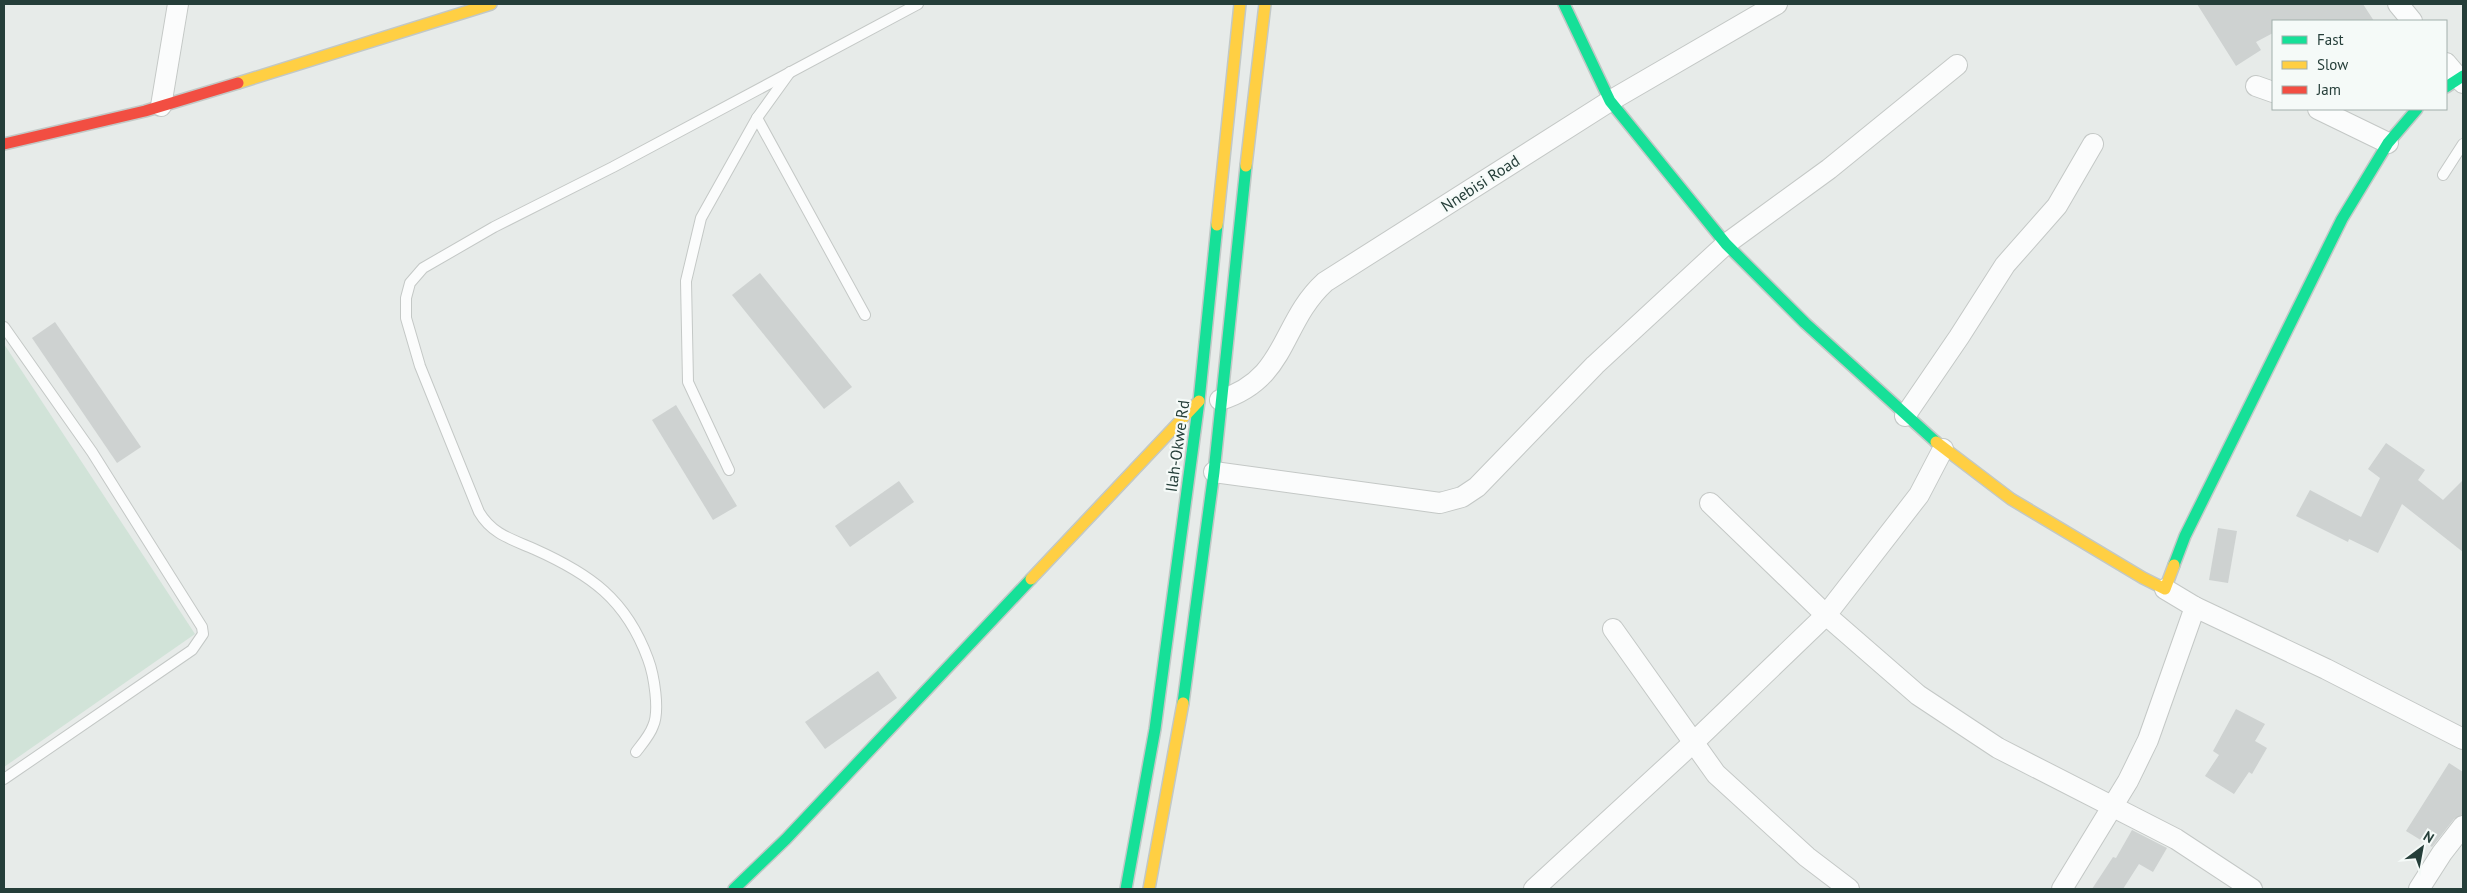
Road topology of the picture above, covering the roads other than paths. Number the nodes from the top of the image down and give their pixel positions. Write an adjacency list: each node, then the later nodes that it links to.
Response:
1 (178, 4): 13 (street)
2 (491, 4): 13 (street)
3 (918, 4): 11 (lane)
4 (1240, 4): 26 (street, Ilah-Okwe Rd)
5 (1265, 4): 25 (street)
6 (1564, 4): 12 (street)
7 (1777, 4): 12 (street, Nnebisi Road)
8 (2398, 4): 9 (street)
9 (2411, 20)
10 (1957, 65): 22 (street)
11 (792, 70): 16 (lane); 38 (lane)
12 (1610, 100): 22 (street); 25 (street, Nnebisi Road)
13 (161, 106): 18 (street)
14 (2320, 110): 17 (street)
15 (2416, 110): 17 (street)
16 (757, 118): 23 (lane); 29 (lane)
17 (2388, 143): 32 (street)
18 (4, 144)
19 (2093, 144): 27 (street)
20 (2463, 144): 21 (lane)
21 (2443, 175)
22 (1726, 244): 27 (street); 30 (street)
23 (865, 315)
24 (4, 327): 39 (lane)
25 (1220, 400): 30 (street)
26 (1199, 401): 43 (street); 44 (street, Ilah-Okwe Rd)
27 (1904, 416): 28 (street)
28 (1943, 450): 32 (street); 34 (street)
29 (728, 470)
30 (1214, 472): 45 (street)
31 (1710, 503): 34 (street)
32 (2165, 589): 33 (street)
33 (2195, 607): 36 (street); 40 (street)
34 (1826, 615): 37 (street); 40 (street)
35 (1613, 628): 37 (street)
36 (2461, 734)
37 (1694, 742): 42 (street); 46 (street)
38 (636, 752)
39 (4, 780)
40 (2112, 806): 47 (street); 48 (street)
41 (2463, 826): 49 (street)
42 (1544, 886)
43 (734, 889)
44 (1126, 889)
45 (1149, 889)
46 (1849, 889)
47 (2062, 889)
48 (2252, 889)
49 (2419, 889)

